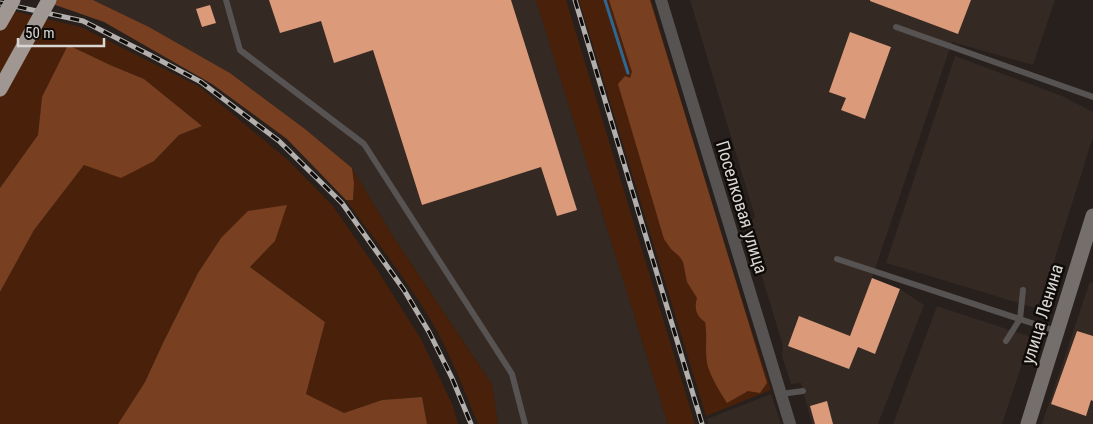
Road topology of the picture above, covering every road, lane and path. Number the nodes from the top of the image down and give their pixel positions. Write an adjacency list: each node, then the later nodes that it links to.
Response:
1 (12, 0): 5 (highway, bridge)
2 (49, 0): 7 (highway, bridge)
3 (226, 0): 19 (lane)
4 (661, 0): 11 (street, Поселковая улица)
5 (0, 23)
6 (896, 27): 8 (lane)
7 (0, 89)
8 (1093, 97)
9 (1093, 216): 15 (street, улица Ленина)
10 (749, 235): 11 (lane)
11 (734, 240): 18 (street, Поселковая улица)
12 (836, 260): 14 (lane)
13 (1023, 290): 14 (lane)
14 (1020, 319): 15 (lane); 16 (lane)
15 (1057, 331): 21 (street, улица Ленина)
16 (1006, 341)
17 (803, 390): 18 (lane)
18 (781, 394): 20 (street, Поселковая улица)
19 (525, 424)
20 (790, 424)
21 (1028, 424)

